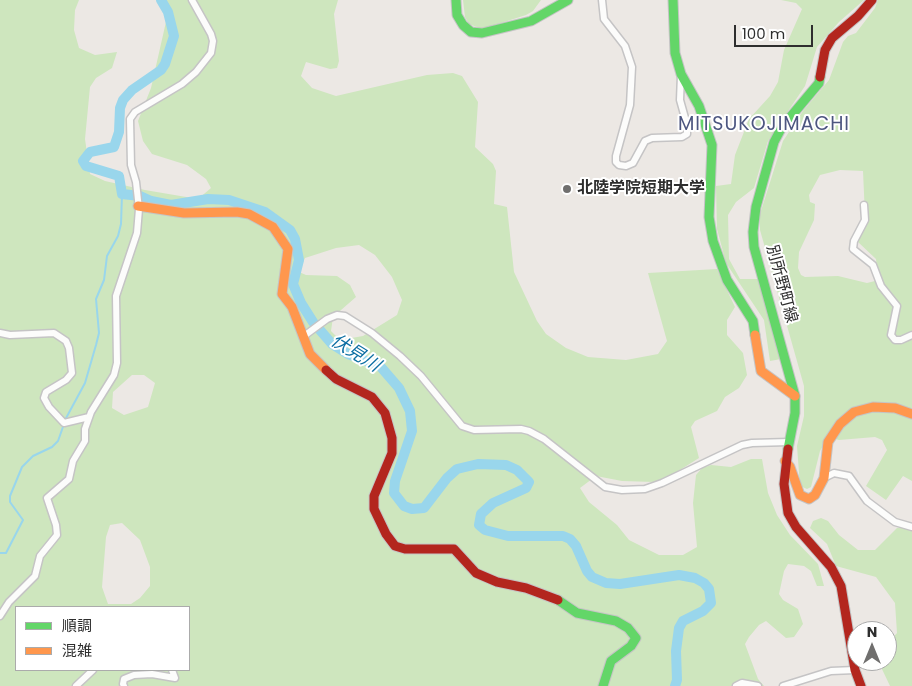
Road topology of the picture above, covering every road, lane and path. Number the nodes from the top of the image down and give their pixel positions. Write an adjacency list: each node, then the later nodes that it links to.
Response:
1 (192, 0): 9 (street)
2 (456, 0): 3 (street)
3 (568, 0)
4 (602, 0): 7 (street)
5 (673, 0): 7 (street)
6 (872, 0): 13 (street, 別所野町線)
7 (681, 74): 13 (street)
8 (864, 205): 12 (street)
9 (138, 206): 11 (street); 15 (street)
10 (0, 333): 15 (street)
11 (307, 334): 16 (street); 28 (street)
12 (912, 336)
13 (795, 396): 16 (street, 別所野町線)
14 (912, 414): 18 (street)
15 (89, 417): 20 (street)
16 (789, 442): 17 (street, 別所野町線)
17 (785, 461): 18 (street); 21 (street, 別所野町線)
18 (824, 478): 19 (street)
19 (912, 527)
20 (0, 616)
21 (847, 622)
22 (847, 670): 31 (street)
23 (92, 671): 26 (street)
24 (172, 671): 27 (street)
25 (855, 671): 32 (street, 別所野町線)
26 (76, 686)
27 (124, 686)
28 (603, 686)
29 (736, 686): 30 (street)
30 (758, 686)
31 (782, 686)
32 (861, 686)

